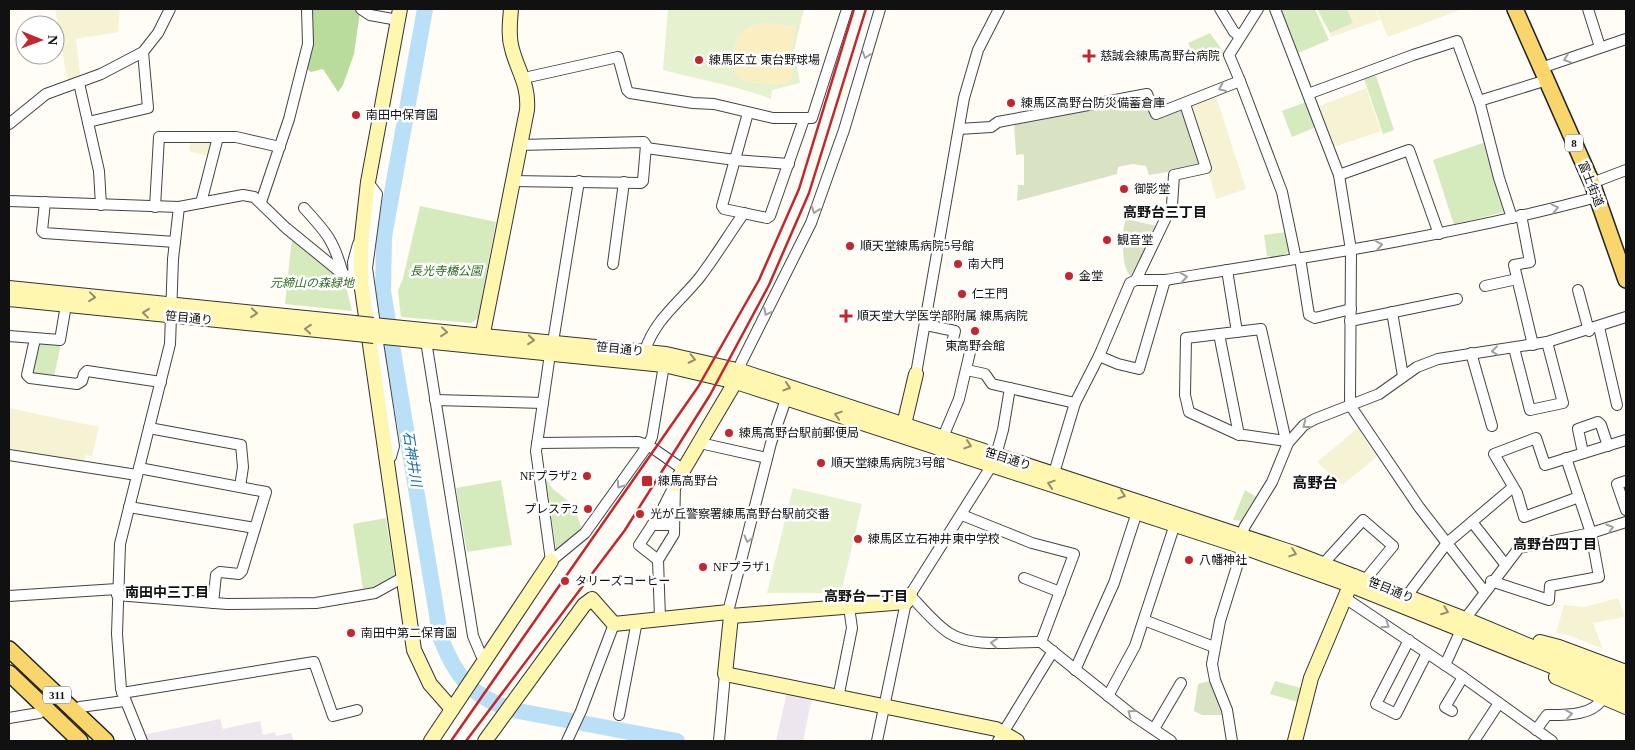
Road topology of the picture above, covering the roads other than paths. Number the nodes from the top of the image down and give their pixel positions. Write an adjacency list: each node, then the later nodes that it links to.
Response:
1 (170, 9): 17 (street)
2 (307, 9): 32 (street)
3 (361, 9): 13 (street)
4 (511, 9): 19 (main road)
5 (847, 9): 26 (street)
6 (880, 9): 97 (street, one-way to 97)
7 (998, 9): 29 (street)
8 (1220, 9): 14 (street)
9 (1258, 9): 14 (street)
10 (1275, 9): 22 (street)
11 (1515, 9): 18 (main road, 富士街道 / 8)
12 (1588, 9): 16 (street)
13 (399, 14): 39 (main road)
14 (1240, 36): 20 (street)
15 (1626, 38): 16 (street)
16 (1600, 47): 18 (street, one-way to 18)
17 (143, 52): 21 (street); 27 (street)
18 (1544, 74): 23 (street); 42 (main road, 富士街道 / 8)
19 (524, 78): 25 (street); 31 (main road)
20 (1240, 81): 24 (street, one-way to 24); 57 (street)
21 (79, 83): 27 (street); 28 (street)
22 (1308, 94): 23 (street); 37 (street)
23 (1479, 101): 53 (street)
24 (1185, 104): 29 (street); 62 (street)
25 (748, 114): 26 (street); 34 (street)
26 (804, 119): 35 (street)
27 (88, 122): 48 (street)
28 (9, 124)
29 (959, 128): 76 (street)
30 (218, 137): 32 (street); 47 (street); 49 (street)
31 (519, 146): 33 (street); 38 (main road)
32 (280, 147): 46 (street)
33 (646, 148): 34 (street); 41 (street)
34 (736, 160): 35 (street); 52 (street)
35 (789, 164): 52 (street)
36 (1626, 170): 42 (street)
37 (1339, 176): 54 (street); 56 (street)
38 (512, 181): 40 (street); 85 (main road)
39 (368, 182): 60 (main road); 78 (street)
40 (579, 182): 41 (street); 88 (street)
41 (624, 182): 58 (street)
42 (1592, 183): 43 (main road, 富士街道 / 8)
43 (1598, 198): 53 (street, one-way to 43); 64 (main road, 富士街道 / 8)
44 (9, 201): 45 (street)
45 (45, 202): 48 (street); 55 (street)
46 (261, 202): 47 (street); 60 (street)
47 (201, 203): 50 (street)
48 (101, 204): 49 (street)
49 (155, 207): 50 (street)
50 (179, 207): 55 (street)
51 (304, 208): 60 (street)
52 (744, 213): 90 (street)
53 (1517, 216): 54 (street); 61 (street)
54 (1438, 234): 56 (street, one-way to 54)
55 (175, 242): 72 (street)
56 (1351, 250): 57 (street); 71 (street)
57 (1298, 258): 59 (street); 71 (street)
58 (613, 264)
59 (1227, 270): 63 (street, one-way to 59); 79 (street)
60 (352, 277): 121 (street); 121 (main road)
61 (1517, 279): 65 (street); 87 (street)
62 (1136, 280): 63 (street); 92 (street)
63 (1165, 280): 92 (street)
64 (1626, 280)
65 (1485, 286)
66 (9, 288): 72 (main road, 笹目通り, one-way to 72)
67 (1578, 290): 77 (street)
68 (9, 299): 70 (main road, 笹目通り)
69 (1457, 299): 73 (street)
70 (66, 304): 72 (main road, 笹目通り, one-way to 70); 83 (street)
71 (1351, 309): 75 (street)
72 (172, 311): 78 (main road, 笹目通り, bridge); 98 (street)
73 (1392, 312): 75 (street); 96 (street)
74 (1626, 318): 77 (street)
75 (1350, 321): 104 (street)
76 (926, 325): 94 (street); 95 (street)
77 (1594, 329): 86 (street); 105 (street)
78 (376, 330): 80 (main road, 笹目通り); 121 (street)
79 (1237, 332): 81 (street); 112 (street)
80 (405, 333): 84 (main road, 笹目通り); 85 (main road, 笹目通り, one-way to 85)
81 (1219, 334): 109 (street); 109 (street)
82 (9, 336): 83 (street)
83 (35, 339): 98 (street)
84 (426, 341): 85 (main road, 笹目通り); 101 (street)
85 (481, 341): 88 (main road, 笹目通り)
86 (1547, 342): 87 (street); 89 (street)
87 (1533, 345): 89 (street)
88 (551, 348): 90 (main road, 笹目通り); 93 (main road, 笹目通り); 102 (street)
89 (1514, 348): 91 (street, one-way to 91)
90 (645, 351): 97 (main road, 笹目通り, one-way to 97)
91 (1471, 353): 96 (street); 106 (street)
92 (1099, 356): 103 (street)
93 (664, 365): 97 (main road, 笹目通り); 115 (street)
94 (967, 370): 99 (street); 110 (street)
95 (916, 374): 108 (main road)
96 (1403, 376): 104 (street)
97 (738, 377): 100 (main road, 笹目通り); 108 (main road, 笹目通り, one-way to 108); 114 (main road)
98 (161, 382): 107 (street)
99 (1010, 388): 103 (street); 122 (street)
100 (786, 399): 108 (main road, 笹目通り, one-way to 100); 119 (street)
101 (435, 400): 102 (street); 173 (street)
102 (542, 403): 113 (street)
103 (1075, 403): 125 (street)
104 (1350, 405): 112 (street, one-way to 112); 143 (street)
105 (1617, 405)
106 (1492, 426)
107 (149, 428): 124 (street); 128 (street)
108 (903, 431): 110 (main road, 笹目通り); 122 (main road, 笹目通り)
109 (1240, 435): 112 (street)
110 (942, 437): 122 (main road, 笹目通り, one-way to 122)
111 (1626, 440): 116 (street)
112 (1287, 442): 142 (street)
113 (537, 443): 115 (street); 145 (street)
114 (700, 443): 119 (street); 123 (main road)
115 (648, 445): 123 (street); 145 (street, one-way to 145)
116 (1608, 446): 117 (street); 117 (street)
117 (1583, 453): 120 (street)
118 (9, 455): 124 (street)
119 (767, 458): 160 (street, one-way to 160)
120 (1566, 458): 129 (street); 130 (street)
121 (386, 460): 148 (main road)
122 (994, 460): 125 (main road, 笹目通り); 133 (main road, 笹目通り, one-way to 122); 134 (street)
123 (684, 470): 127 (main road)
124 (138, 472): 128 (street); 131 (street)
125 (1054, 473): 142 (main road, 笹目通り, one-way to 142)
126 (1626, 481): 132 (street)
127 (675, 484): 138 (street); 139 (street)
128 (240, 487): 140 (street)
129 (1512, 488): 130 (street); 135 (street)
130 (1579, 497): 141 (street)
131 (129, 507): 140 (street); 153 (street)
132 (1626, 510)
133 (1137, 512): 137 (main road, 笹目通り); 175 (street)
134 (962, 515): 154 (street); 157 (street)
135 (1472, 522): 143 (street); 147 (street)
136 (1626, 522): 141 (street, one-way to 136)
137 (1175, 524): 142 (main road, 笹目通り); 162 (street)
138 (652, 525): 139 (street); 144 (street)
139 (674, 525): 144 (street)
140 (255, 528): 158 (street)
141 (1591, 533): 147 (street); 150 (street)
142 (1242, 541): 146 (main road, 笹目通り, one-way to 146); 151 (main road, 笹目通り); 169 (street)
143 (1448, 543): 152 (street); 156 (street)
144 (658, 560): 161 (street)
145 (552, 561): 173 (main road)
146 (1323, 564): 151 (main road, 笹目通り); 151 (street)
147 (1505, 564): 150 (street)
148 (402, 578): 158 (street); 191 (main road)
149 (1024, 578): 154 (street)
150 (1491, 581): 152 (street)
151 (1354, 585): 156 (main road, 笹目通り); 165 (main road, 笹目通り); 167 (street, one-way to 167); 211 (main road)
152 (1484, 591): 165 (street)
153 (117, 592): 155 (street); 158 (street); 184 (street)
154 (1060, 592): 168 (street)
155 (9, 596)
156 (1409, 597): 165 (main road, 笹目通り, one-way to 165)
157 (908, 599): 159 (main road); 168 (street, one-way to 157); 189 (street)
158 (213, 603)
159 (849, 606): 160 (main road); 186 (street)
160 (730, 614): 161 (main road); 178 (main road)
161 (660, 618): 163 (main road)
162 (1144, 620): 169 (street); 182 (street)
163 (637, 621): 164 (main road); 195 (street)
164 (614, 624): 199 (street); 206 (main road)
165 (1463, 624): 166 (main road, 笹目通り); 174 (street)
166 (1494, 637): 176 (main road); 181 (main road, 笹目通り); 183 (main road, 笹目通り); 185 (main road)
167 (1408, 640): 172 (street); 172 (street)
168 (1041, 642): 171 (street)
169 (1214, 647): 210 (street)
170 (9, 649): 194 (main road, 311)
171 (1053, 651): 175 (street); 200 (street)
172 (1427, 653): 174 (street)
173 (486, 660): 191 (main road)
174 (1445, 665): 179 (street)
175 (1075, 670): 182 (street)
176 (1626, 672)
177 (9, 673): 188 (main road)
178 (725, 674): 186 (main road); 201 (street)
179 (1463, 677): 187 (street); 193 (street)
180 (1181, 683): 197 (street)
181 (1626, 686)
182 (1108, 696): 197 (street, one-way to 182)
183 (1626, 696)
184 (123, 697): 192 (street); 194 (street); 204 (street)
185 (1603, 697): 190 (main road); 198 (street, one-way to 185)
186 (838, 698): 189 (main road)
187 (1499, 703): 198 (street); 212 (street)
188 (44, 707): 196 (street); 202 (main road)
189 (884, 707): 200 (main road); 207 (street)
190 (1626, 707)
191 (452, 709): 205 (main road)
192 (357, 710)
193 (1452, 711)
194 (75, 712): 203 (main road, 311)
195 (619, 715)
196 (9, 718)
197 (1154, 729): 209 (street)
198 (1536, 730): 213 (street)
199 (569, 737)
200 (1001, 737): 208 (main road)
201 (719, 740)
202 (80, 741)
203 (106, 741)
204 (142, 741)
205 (431, 741)
206 (485, 741)
207 (877, 741)
208 (1017, 741)
209 (1170, 741)
210 (1232, 741)
211 (1296, 741)
212 (1474, 741)
213 (1552, 741)

